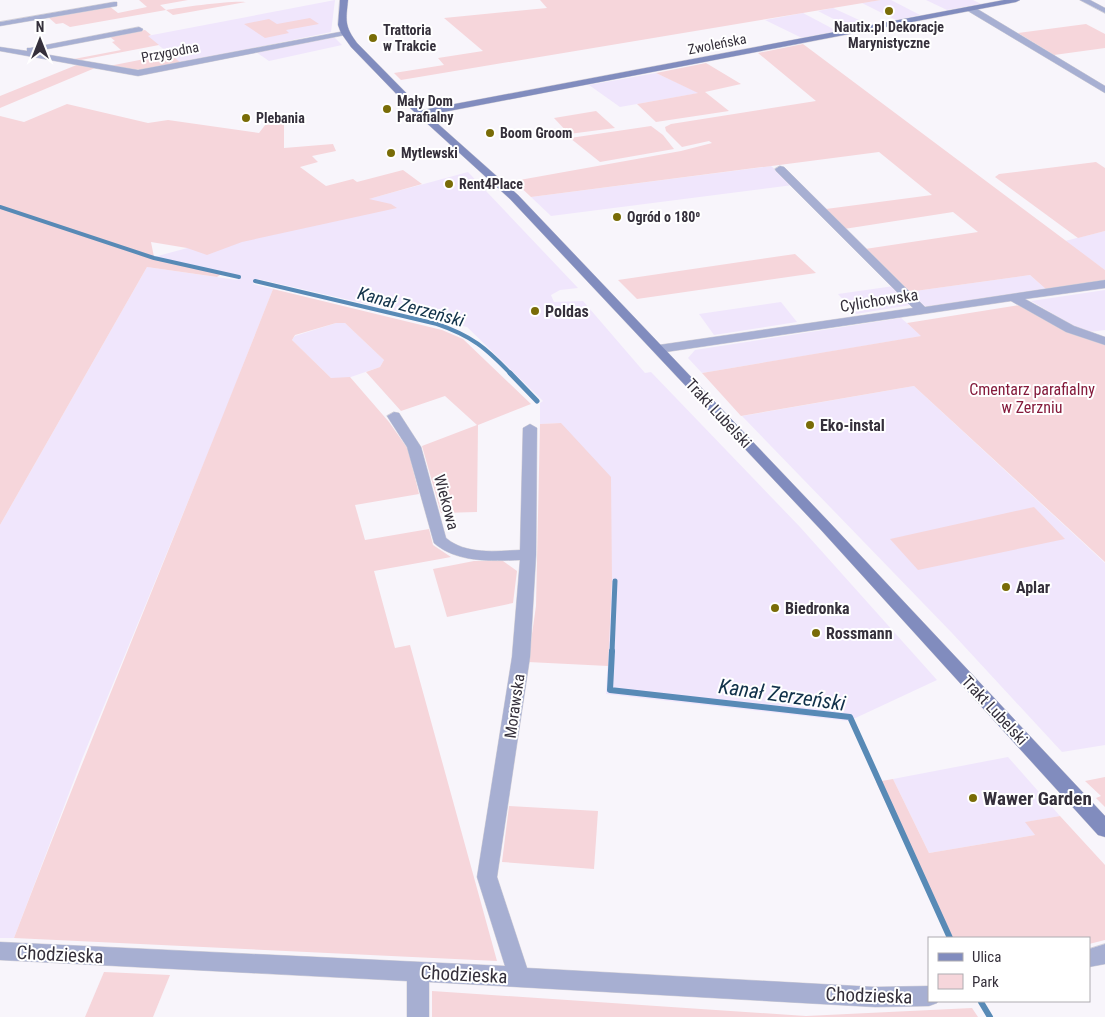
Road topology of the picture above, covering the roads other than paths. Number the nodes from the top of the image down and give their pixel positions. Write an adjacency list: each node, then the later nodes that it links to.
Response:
1 (344, 0): 9 (street)
2 (1016, 0): 5 (street, Zwoleńska)
3 (1084, 0): 6 (street)
4 (114, 4): 7 (street)
5 (971, 9): 12 (street); 13 (street, Zwoleńska)
6 (1105, 11)
7 (0, 24)
8 (139, 29): 11 (street)
9 (345, 33): 11 (street, Przygodna); 13 (street, Trakt Lubelski)
10 (0, 48): 11 (street, Przygodna)
11 (21, 52)
12 (1105, 90)
13 (422, 113): 21 (street, Trakt Lubelski)
14 (780, 168): 17 (street)
15 (1105, 284): 16 (street, Cylichowska)
16 (1012, 297): 17 (street, Cylichowska); 19 (street)
17 (921, 310): 21 (street, Cylichowska)
18 (1105, 334): 19 (street)
19 (1088, 337): 20 (street)
20 (1105, 341)
21 (659, 349): 25 (street, Trakt Lubelski)
22 (394, 416): 24 (street, Wiekowa)
23 (530, 428): 24 (street, Morawska)
24 (528, 555): 30 (street, Morawska)
25 (1105, 829)
26 (0, 952): 29 (street, Chodzieska)
27 (1105, 954): 28 (street)
28 (1090, 958)
29 (418, 972): 30 (street, Chodzieska); 32 (street)
30 (518, 977): 31 (street, Chodzieska)
31 (928, 996)
32 (418, 1017)

